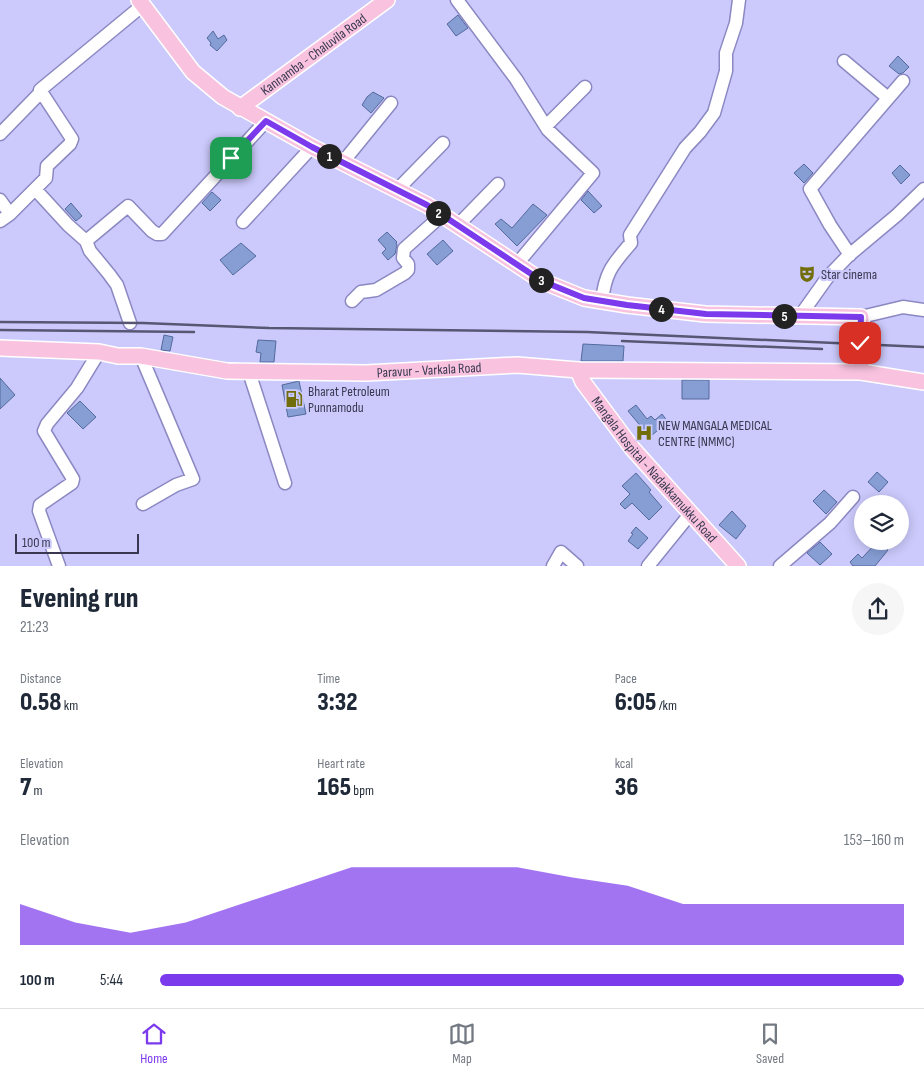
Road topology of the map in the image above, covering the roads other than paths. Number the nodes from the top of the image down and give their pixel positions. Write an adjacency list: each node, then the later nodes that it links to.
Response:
1 (388, 0): 11 (main road, Kannamba - Chaluvila Road)
2 (457, 0): 13 (street)
3 (739, 0): 31 (street)
4 (141, 3): 8 (street); 11 (main road)
5 (844, 61): 9 (street)
6 (903, 81): 9 (street)
7 (585, 87): 13 (street)
8 (40, 93): 14 (street); 19 (street)
9 (888, 98): 28 (street)
10 (391, 102): 17 (street)
11 (240, 108): 12 (main road)
12 (266, 121): 16 (main road); 27 (street)
13 (546, 126): 29 (street)
14 (0, 134)
15 (443, 143): 20 (street)
16 (312, 147): 17 (main road); 25 (street)
17 (343, 162): 20 (main road)
18 (498, 184): 26 (street)
19 (35, 189): 24 (street); 27 (street)
20 (396, 191): 23 (main road)
21 (922, 195): 28 (street)
22 (0, 200): 24 (street)
23 (442, 215): 26 (main road); 30 (street)
24 (5, 217)
25 (243, 222)
26 (458, 225): 29 (main road)
27 (86, 241): 35 (street)
28 (850, 255): 33 (street)
29 (516, 264): 31 (main road)
30 (352, 301)
31 (602, 301): 33 (main road)
32 (924, 310): 34 (street)
33 (800, 316): 34 (main road)
34 (861, 317): 42 (main road)
35 (130, 323)
36 (7, 349): 37 (main road, Paravur - Varkala Road); 39 (main road)
37 (99, 352): 38 (main road, Paravur - Varkala Road); 48 (street)
38 (142, 356): 41 (main road, Paravur - Varkala Road); 46 (street)
39 (0, 358)
40 (578, 370): 41 (main road, Paravur - Varkala Road); 42 (main road, Paravur - Varkala Road); 47 (main road, Mangala Hospital - Nadakkamukku Road)
41 (249, 372): 44 (street)
42 (861, 372): 43 (main road, Paravur - Varkala Road)
43 (924, 382)
44 (284, 483)
45 (852, 497): 53 (street)
46 (143, 504)
47 (691, 513): 51 (street); 52 (main road, Mangala Hospital - Nadakkamukku Road)
48 (60, 566)
49 (553, 566): 50 (street)
50 (577, 566)
51 (648, 566)
52 (738, 566)
53 (780, 566)

